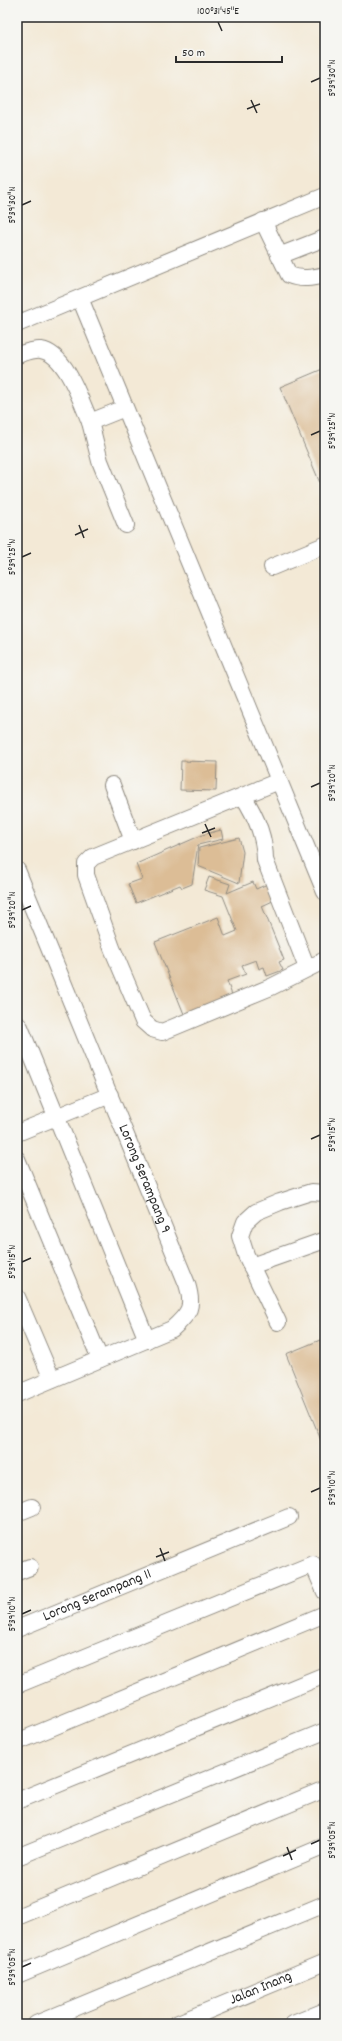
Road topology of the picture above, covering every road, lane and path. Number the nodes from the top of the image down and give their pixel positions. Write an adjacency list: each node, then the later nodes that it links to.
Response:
1 (325, 196): 2 (street)
2 (263, 221): 4 (street); 6 (street)
3 (325, 238): 4 (street)
4 (279, 256): 5 (street)
5 (325, 275)
6 (80, 298): 7 (street); 9 (street)
7 (17, 324)
8 (17, 355): 10 (street)
9 (125, 408): 10 (street); 14 (street)
10 (90, 422): 11 (street)
11 (126, 526)
12 (325, 545): 13 (street)
13 (272, 567)
14 (279, 782): 16 (street); 19 (street)
15 (112, 785): 17 (street)
16 (243, 796): 17 (street); 21 (street)
17 (133, 841): 21 (street)
18 (17, 870): 23 (street, Lorong Serampang 9)
19 (325, 892)
20 (325, 960): 21 (street)
21 (307, 968)
22 (17, 1024): 24 (street)
23 (110, 1095): 24 (street); 32 (street, Lorong Serampang 9)
24 (57, 1116): 25 (street); 32 (street)
25 (17, 1133)
26 (17, 1159): 33 (street)
27 (325, 1193): 29 (street)
28 (325, 1240): 29 (street)
29 (251, 1266): 31 (street)
30 (17, 1297): 34 (street)
31 (278, 1322)
32 (147, 1340): 33 (street, Lorong Serampang 9)
33 (100, 1360): 34 (street, Lorong Serampang 9)
34 (52, 1379): 35 (street, Lorong Serampang 9)
35 (17, 1394)
36 (32, 1506): 37 (street)
37 (17, 1513)
38 (289, 1518): 41 (street, Lorong Serampang 11)
39 (325, 1592): 43 (street)
40 (325, 1614): 45 (street)
41 (17, 1629)
42 (325, 1675): 47 (street)
43 (17, 1684)
44 (325, 1731): 49 (street)
45 (17, 1742)
46 (325, 1789): 51 (street)
47 (17, 1801)
48 (325, 1846): 53 (street)
49 (17, 1857)
50 (325, 1904): 55 (street)
51 (17, 1917)
52 (325, 1962): 56 (street, Jalan Inang)
53 (17, 1975)
54 (325, 2010): 57 (street)
55 (36, 2024)
56 (176, 2024)
57 (292, 2024)

